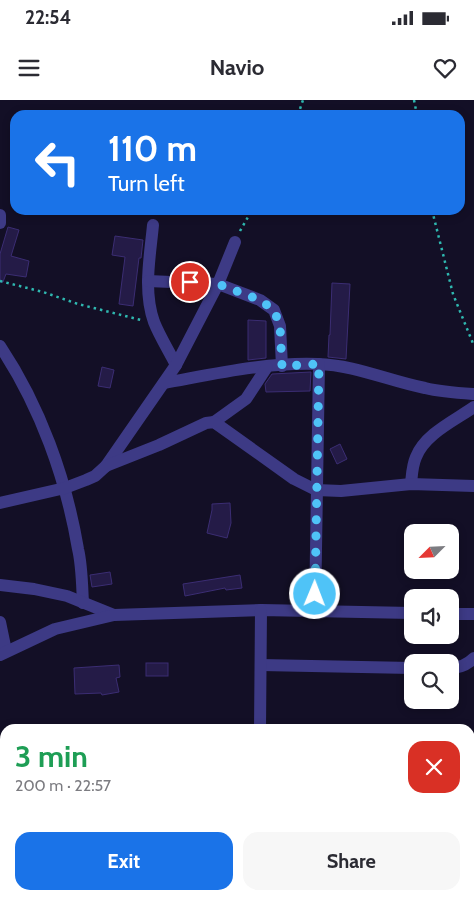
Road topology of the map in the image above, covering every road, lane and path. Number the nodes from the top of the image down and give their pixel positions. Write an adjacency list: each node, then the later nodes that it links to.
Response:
1 (0, 215): 4 (street)
2 (249, 215): 6 (path)
3 (433, 215): 12 (path)
4 (0, 223)
5 (153, 225): 8 (street)
6 (235, 242): 9 (street)
7 (0, 281): 10 (path)
8 (148, 281): 9 (street); 10 (street)
9 (218, 284): 14 (street); 16 (street)
10 (155, 323): 14 (street)
11 (0, 346): 24 (street)
12 (474, 346)
13 (319, 364): 16 (street); 18 (street); 25 (street)
14 (176, 365): 17 (street)
15 (267, 366): 16 (street); 17 (street); 20 (street)
16 (282, 366)
17 (164, 383): 21 (street)
18 (474, 394)
19 (474, 407): 22 (street)
20 (214, 422): 21 (street); 25 (street)
21 (106, 466): 24 (street)
22 (412, 484): 23 (street); 25 (street)
23 (474, 486)
24 (65, 488): 26 (street); 28 (street)
25 (316, 490): 30 (street)
26 (0, 503)
27 (0, 585): 28 (street)
28 (83, 602): 34 (street)
29 (261, 610): 30 (street); 34 (street); 38 (street)
30 (314, 611): 31 (street)
31 (404, 613)
32 (459, 614): 33 (street)
33 (474, 614)
34 (114, 615): 36 (street)
35 (0, 622): 36 (street)
36 (3, 653)
37 (474, 658): 39 (street)
38 (261, 665): 40 (street); 43 (street)
39 (459, 666)
40 (404, 668)
41 (459, 668): 42 (street)
42 (474, 672)
43 (260, 724)

